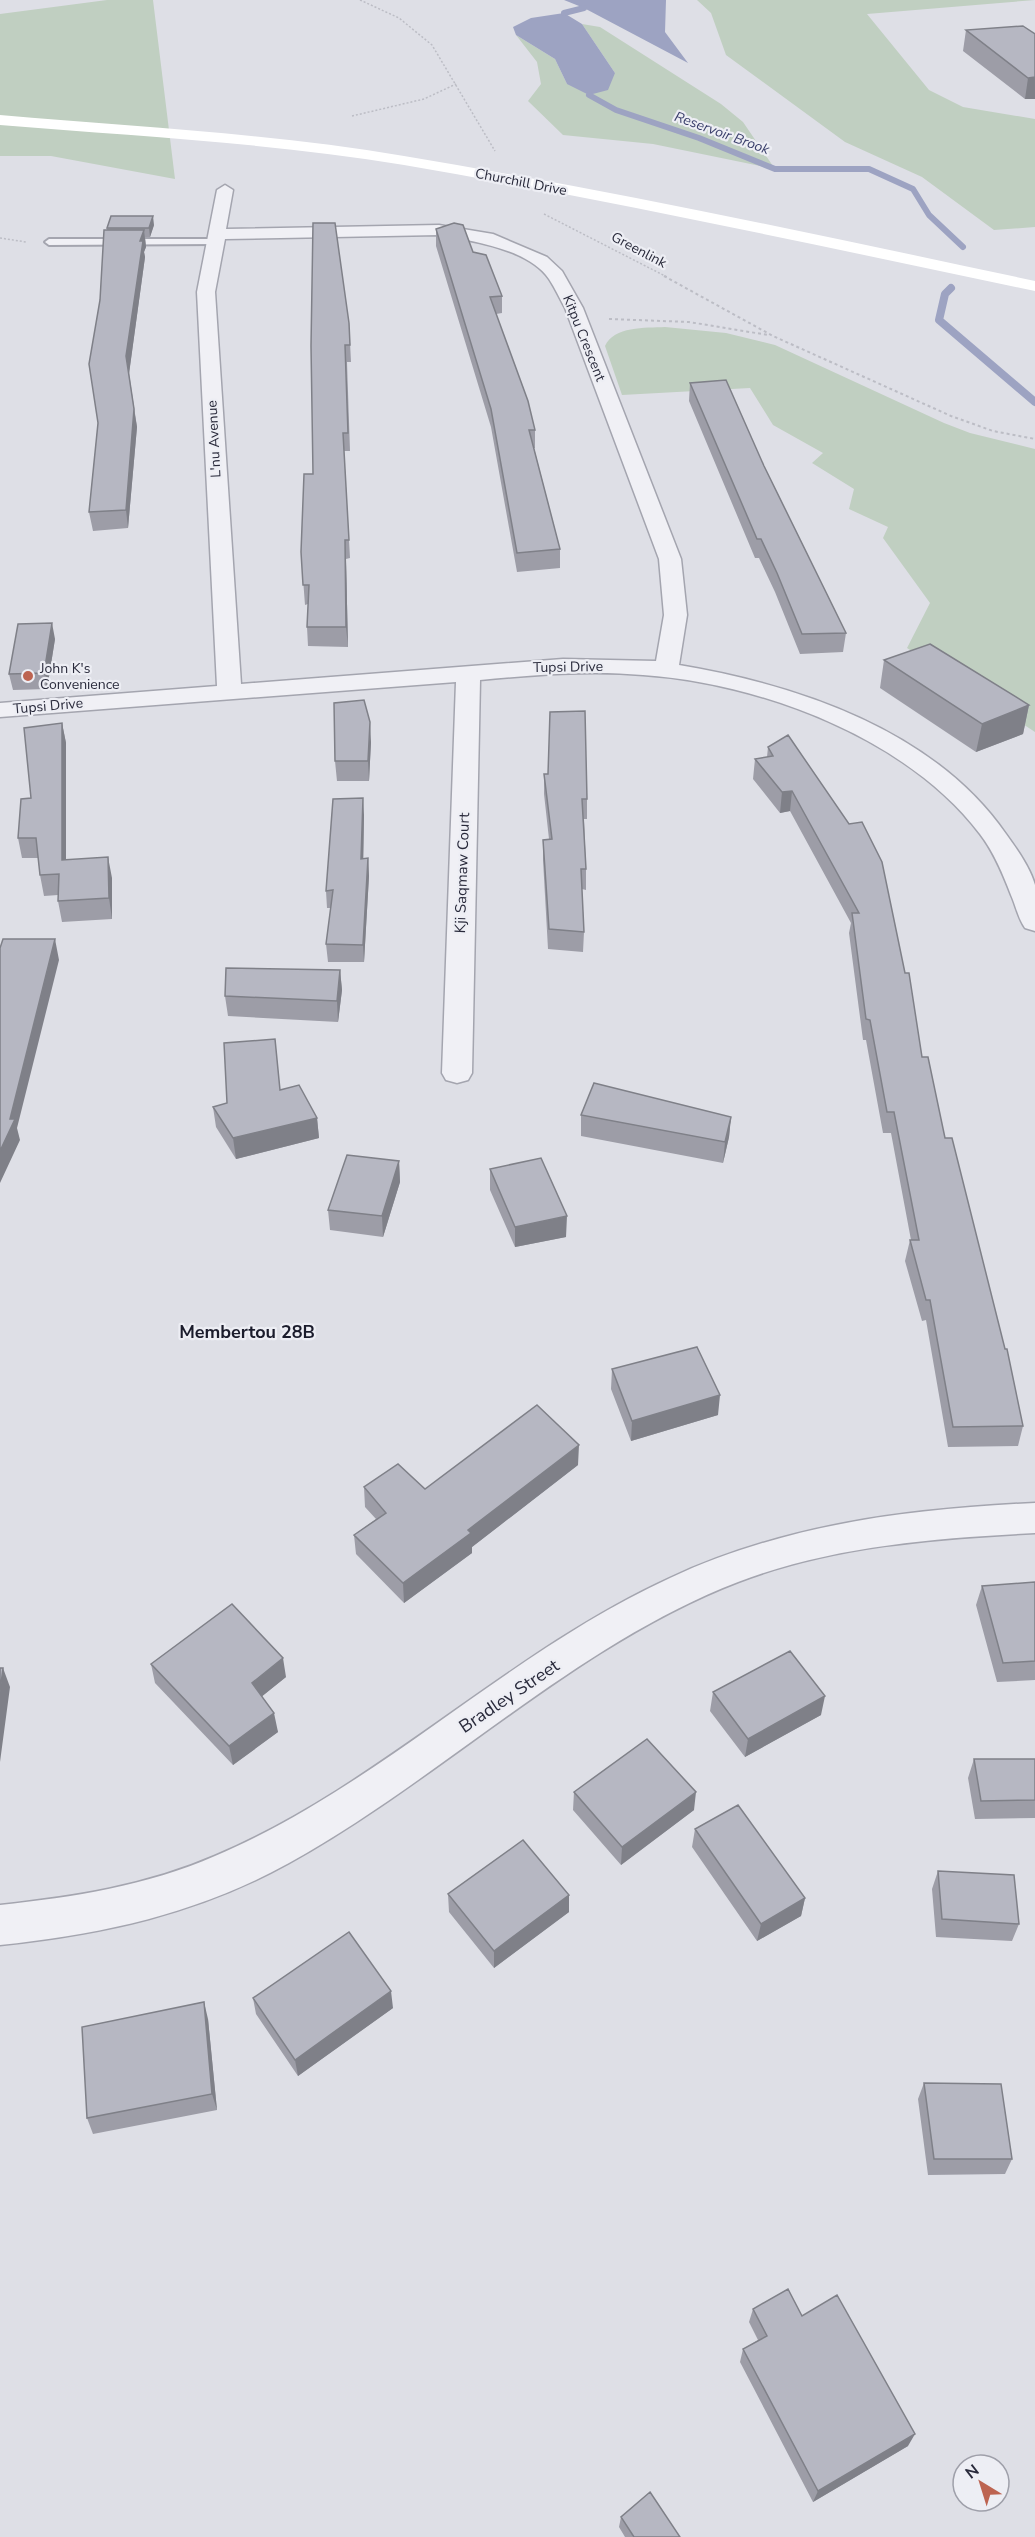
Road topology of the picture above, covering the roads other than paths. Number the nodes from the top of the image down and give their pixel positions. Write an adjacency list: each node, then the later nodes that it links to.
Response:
1 (0, 120): 5 (main road, Churchill Drive)
2 (225, 190): 3 (street, L'nu Avenue)
3 (215, 238): 4 (lane); 6 (street, Kitpu Crescent); 8 (street, L'nu Avenue)
4 (49, 243)
5 (1035, 286)
6 (666, 670): 7 (street, Tupsi Drive); 10 (street, Tupsi Drive)
7 (468, 672): 8 (street, Tupsi Drive); 11 (street, Kji Saqmaw Court)
8 (230, 691): 9 (street, Tupsi Drive)
9 (0, 710)
10 (1035, 921)
11 (457, 1073)
12 (1035, 1518): 13 (street, Bradley Street)
13 (0, 1925)

